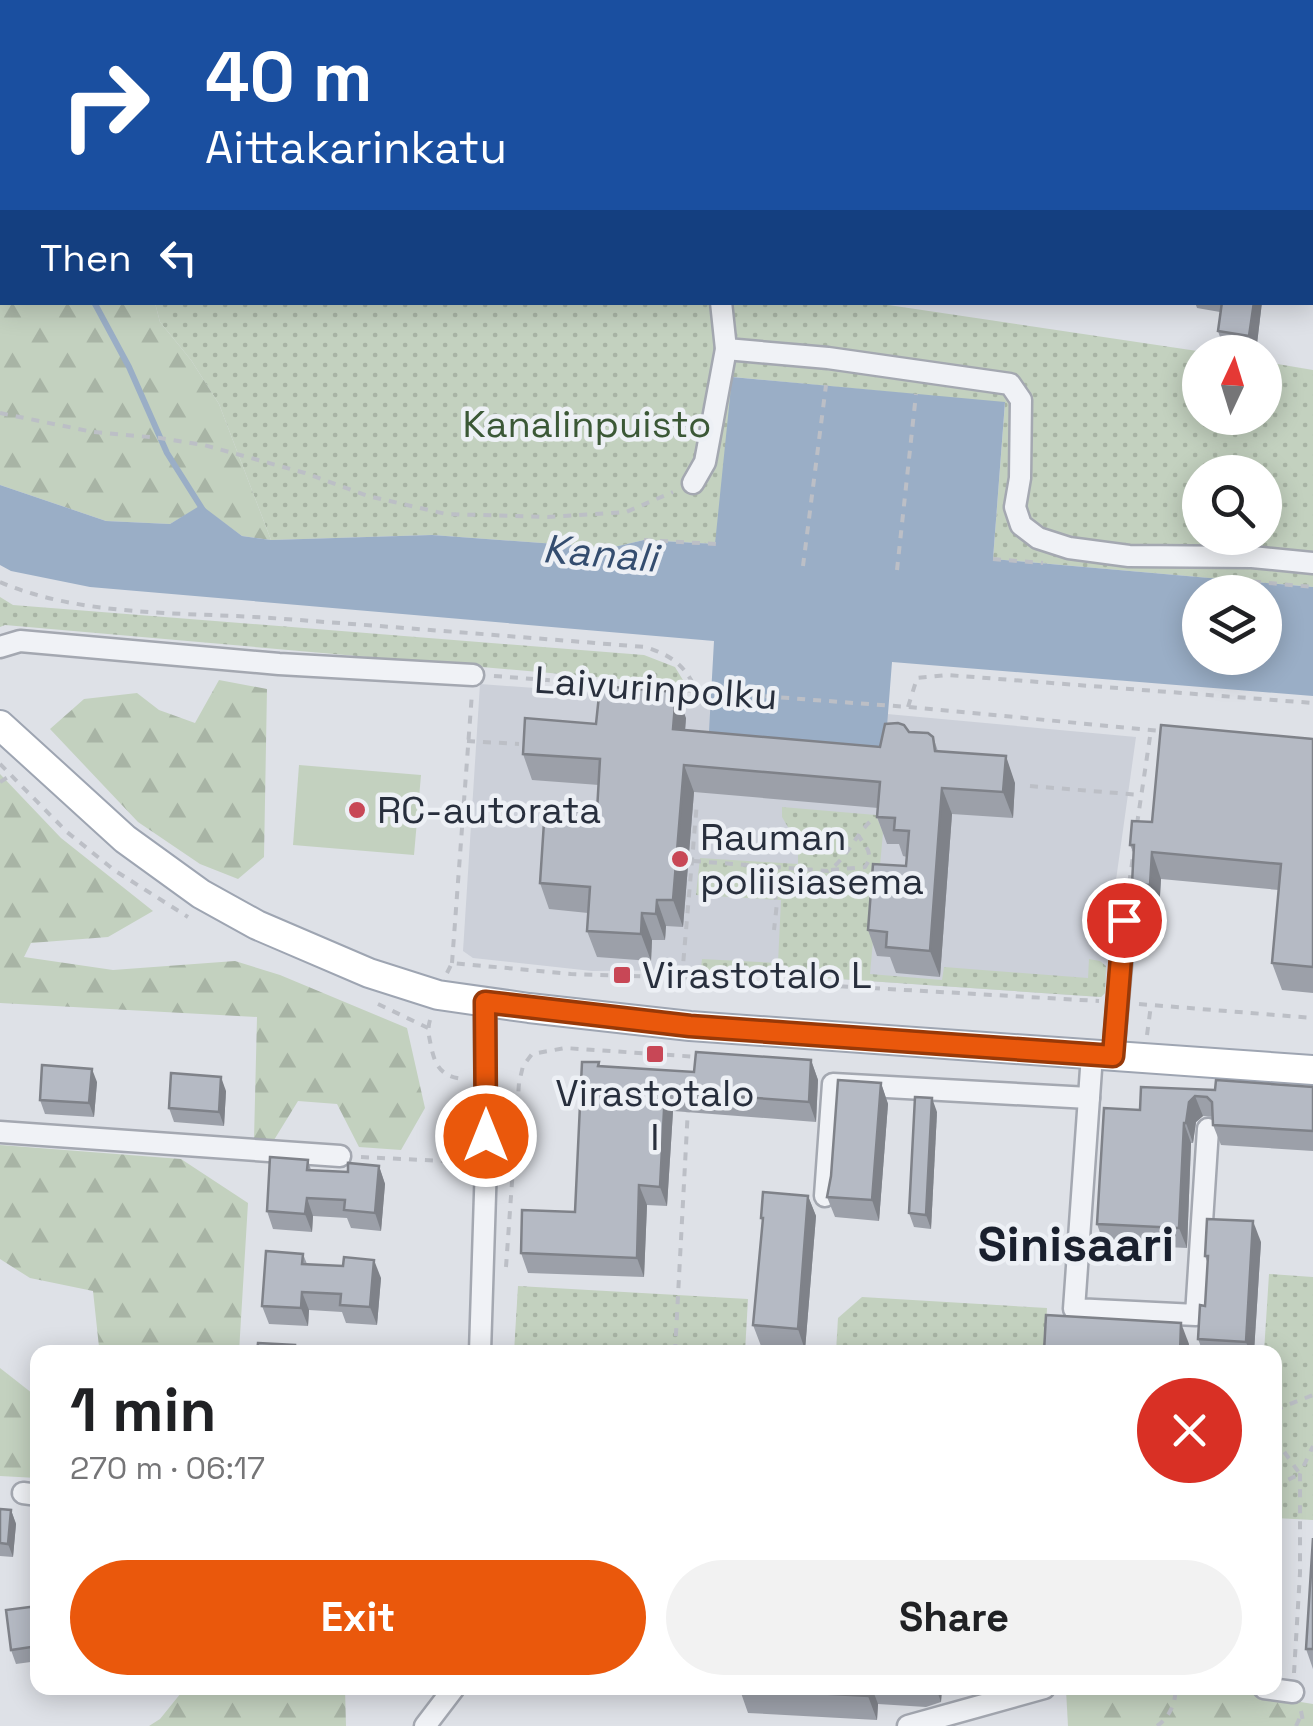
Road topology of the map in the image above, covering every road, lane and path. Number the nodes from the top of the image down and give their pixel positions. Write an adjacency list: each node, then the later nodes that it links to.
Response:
1 (721, 305): 2 (street)
2 (726, 349): 6 (street); 9 (street)
3 (826, 386): 10 (path)
4 (916, 394): 11 (path)
5 (0, 413): 6 (path)
6 (693, 483)
7 (644, 540): 8 (path)
8 (716, 544)
9 (1313, 563)
10 (803, 566)
11 (897, 570)
12 (0, 582): 15 (path)
13 (0, 646): 14 (street)
14 (474, 674): 15 (path, Laivurinpolku); 21 (path)
15 (697, 690): 17 (path, Laivurinpolku)
16 (1313, 703): 17 (path)
17 (908, 707): 19 (path, Laivurinpolku)
18 (0, 725): 41 (main road)
19 (1152, 730): 20 (path, Laivurinpolku); 26 (path)
20 (1164, 731)
21 (468, 741): 22 (path); 39 (path)
22 (519, 744)
23 (11, 775): 24 (path)
24 (0, 782)
25 (1030, 786): 26 (path)
26 (1141, 796): 29 (path)
27 (698, 802): 32 (path)
28 (873, 819): 30 (path)
29 (1136, 831)
30 (858, 835): 34 (path); 35 (path)
31 (1134, 849): 37 (path)
32 (692, 861): 33 (path); 40 (path)
33 (756, 865): 35 (path); 38 (path)
34 (864, 867): 35 (path); 36 (path)
35 (828, 870)
36 (875, 870)
37 (1124, 920): 43 (street)
38 (774, 930)
39 (452, 963): 40 (path); 41 (path)
40 (682, 978): 43 (path)
41 (438, 995): 42 (main road)
42 (485, 1002): 45 (main road); 53 (street)
43 (1117, 1002): 44 (path); 45 (street)
44 (1313, 1018)
45 (1102, 1056): 47 (main road); 49 (street)
46 (709, 1057): 55 (path)
47 (1313, 1070)
48 (688, 1096): 57 (path)
49 (1088, 1098): 50 (street); 54 (street)
50 (1208, 1129)
51 (0, 1132): 52 (street)
52 (340, 1156): 53 (path)
53 (486, 1163): 56 (street)
54 (826, 1196)
55 (505, 1276)
56 (480, 1345)
57 (675, 1345)
58 (1313, 1395): 59 (path)
59 (1282, 1407)
60 (1313, 1446): 62 (path)
61 (1282, 1448): 62 (path)
62 (1300, 1474): 63 (path); 65 (path)
63 (1282, 1483)
64 (1282, 1690): 65 (street)
65 (1293, 1692)
66 (449, 1695): 70 (street)
67 (1019, 1695): 71 (street)
68 (1176, 1695): 72 (path)
69 (1302, 1713): 73 (path)
70 (425, 1726)
71 (908, 1726)
72 (1157, 1726)
73 (1296, 1726)

